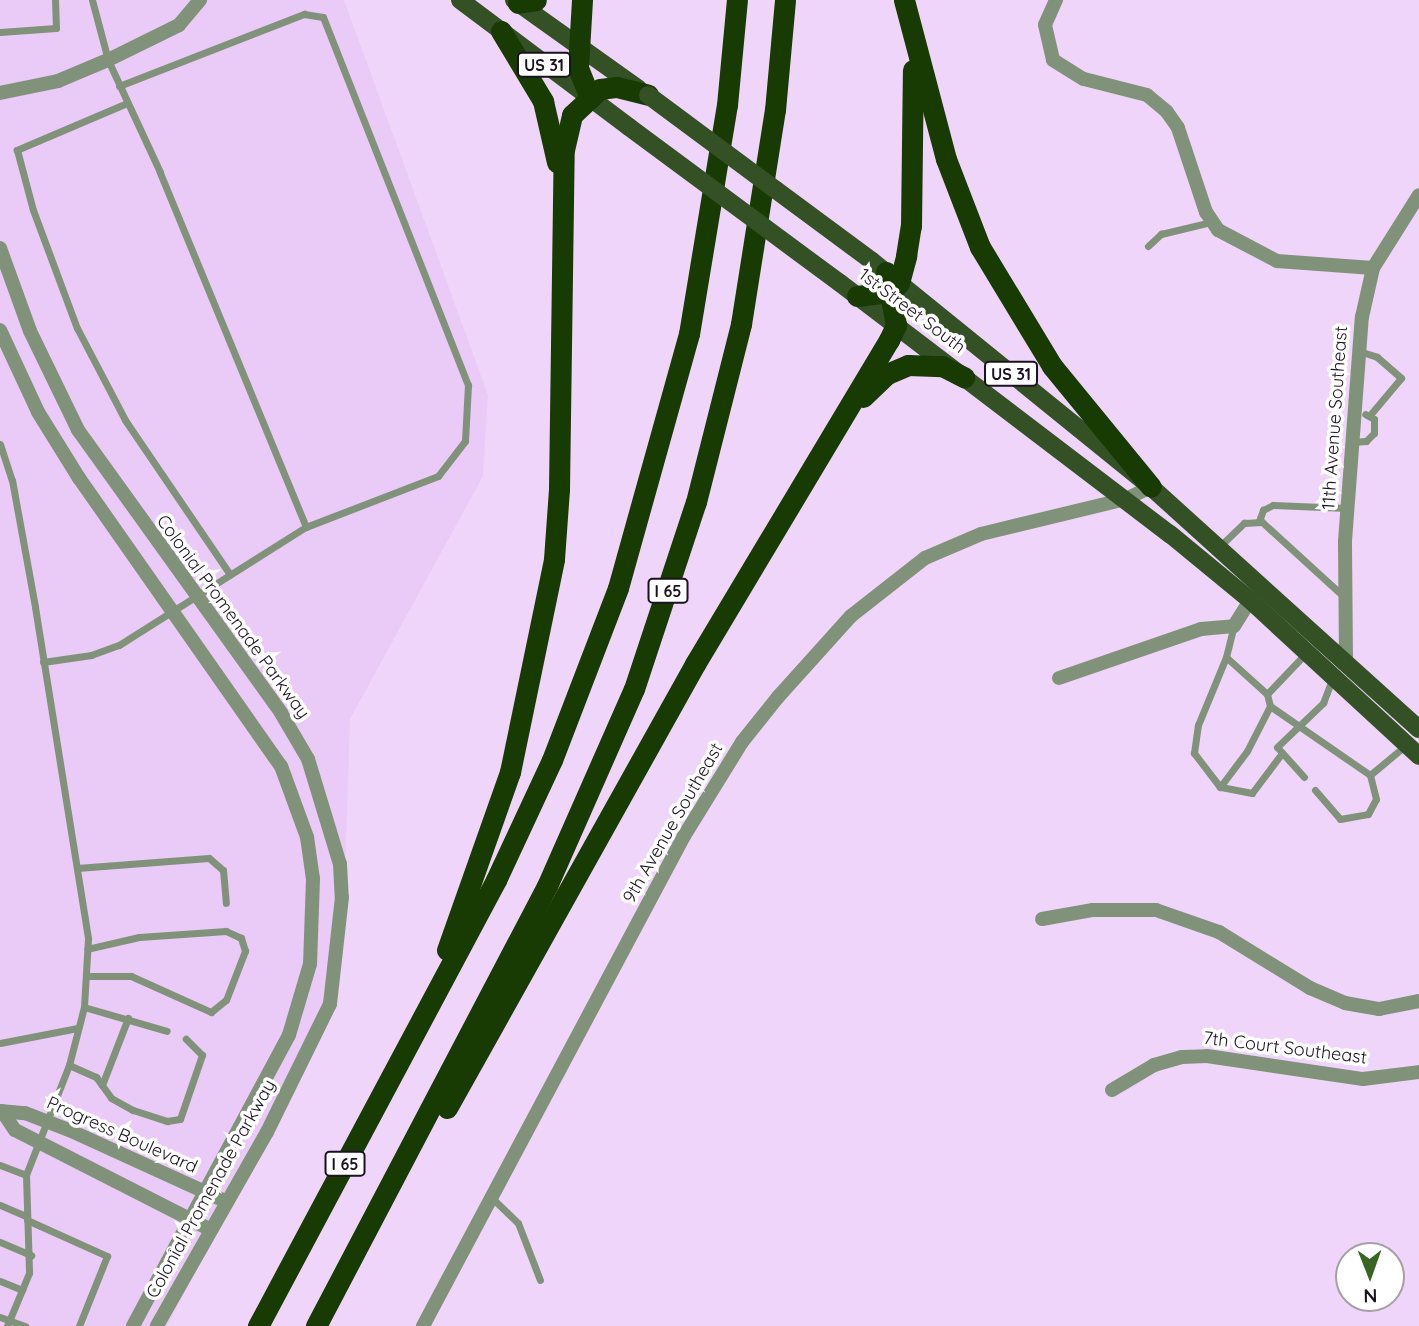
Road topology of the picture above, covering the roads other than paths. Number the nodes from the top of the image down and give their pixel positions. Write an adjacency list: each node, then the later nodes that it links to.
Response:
1 (55, 0): 12 (lane)
2 (92, 0): 14 (lane)
3 (200, 0): 14 (street)
4 (460, 0): 11 (main road, 1st Street South / US 31)
5 (582, 0): 13 (highway)
6 (737, 0): 71 (highway, I 65)
7 (785, 0): 84 (highway, I 65)
8 (1056, 0): 23 (street)
9 (523, 1): 13 (main road, 1st Street South / US 31)
10 (905, 2): 27 (highway); 38 (highway)
11 (501, 31): 17 (main road, 1st Street South / US 31); 20 (highway)
12 (0, 32)
13 (576, 45): 17 (highway); 18 (main road, 1st Street South / US 31)
14 (108, 60): 15 (lane); 16 (street)
15 (119, 86): 19 (lane); 42 (lane)
16 (0, 93)
17 (589, 95): 18 (highway); 20 (highway); 28 (main road, 1st Street South / US 31, bridge)
18 (648, 95): 27 (main road, 1st Street South / US 31, bridge)
19 (127, 103): 42 (lane); 44 (lane)
20 (563, 191): 71 (highway)
21 (1419, 195): 22 (street, 11th Avenue Southeast)
22 (1415, 217): 26 (street, 11th Avenue Southeast)
23 (1211, 222): 24 (lane); 26 (street)
24 (1148, 246)
25 (0, 248): 45 (street, Colonial Promenade Parkway)
26 (1373, 268): 31 (street, 11th Avenue Southeast)
27 (887, 277): 28 (highway); 29 (highway); 38 (main road, 1st Street South / US 31)
28 (857, 296): 29 (main road, 1st Street South / US 31)
29 (896, 325): 32 (main road, 1st Street South / US 31); 35 (highway)
30 (0, 330): 48 (street, Colonial Promenade Parkway)
31 (1359, 351): 33 (street, 11th Avenue Southeast); 34 (lane)
32 (964, 377): 35 (highway); 39 (main road, 1st Street South / US 31)
33 (1354, 412): 34 (lane); 36 (street, 11th Avenue Southeast)
34 (1370, 415): 36 (lane)
35 (842, 419): 84 (highway)
36 (1352, 442): 40 (street, 11th Avenue Southeast)
37 (0, 444): 53 (lane)
38 (1151, 487): 39 (street, 9th Avenue Southeast); 43 (main road, 1st Street South / US 31)
39 (1126, 499): 47 (main road, 1st Street South / US 31); 89 (street, 9th Avenue Southeast)
40 (1347, 508): 41 (lane); 46 (street, 11th Avenue Southeast)
41 (1259, 521): 43 (lane); 46 (lane)
42 (306, 527): 44 (lane)
43 (1219, 547): 52 (main road, 1st Street South / US 31)
44 (229, 573): 45 (lane)
45 (193, 595): 48 (lane); 90 (street, Colonial Promenade Parkway)
46 (1343, 596): 52 (street, 11th Avenue Southeast)
47 (1250, 600): 49 (street); 50 (main road, 1st Street South / US 31)
48 (173, 608): 53 (lane); 88 (street, Colonial Promenade Parkway)
49 (1234, 626): 51 (lane); 55 (street)
50 (1307, 651): 54 (main road, 1st Street South / US 31); 56 (lane)
51 (1226, 657): 56 (lane); 63 (lane)
52 (1346, 659): 54 (main road); 59 (main road, 1st Street South / US 31)
53 (43, 662): 65 (lane)
54 (1333, 676): 58 (lane); 59 (main road, 1st Street South / US 31)
55 (1059, 678)
56 (1267, 694): 57 (lane)
57 (1270, 706): 58 (lane); 63 (lane)
58 (1298, 724): 60 (lane); 61 (lane)
59 (1416, 740): 61 (lane)
60 (1282, 753): 62 (lane); 63 (lane)
61 (1370, 775): 64 (lane)
62 (1304, 777)
63 (1220, 787)
64 (1315, 790)
65 (77, 869): 66 (lane); 68 (lane)
66 (226, 903)
67 (1042, 919): 70 (street)
68 (87, 949): 69 (lane); 69 (lane)
69 (86, 976): 72 (lane)
70 (1419, 1001)
71 (430, 1002): 106 (highway, I 65)
72 (84, 1007): 73 (lane); 74 (lane)
73 (128, 1018): 75 (lane); 80 (lane)
74 (78, 1028): 77 (lane); 78 (lane)
75 (167, 1031)
76 (186, 1039): 80 (lane)
77 (0, 1044)
78 (69, 1065): 80 (lane); 83 (lane)
79 (1419, 1072): 81 (street, 7th Court Southeast)
80 (102, 1085)
81 (1112, 1090)
82 (1, 1111): 83 (street, Progress Boulevard); 85 (street, Progress Boulevard)
83 (48, 1122): 85 (lane); 88 (street, Progress Boulevard)
84 (417, 1140): 107 (highway, I 65)
85 (40, 1143): 87 (lane); 93 (street, Progress Boulevard)
86 (0, 1165): 87 (lane)
87 (26, 1175): 92 (lane)
88 (205, 1192): 90 (street, Progress Boulevard); 93 (street, Colonial Promenade Parkway)
89 (491, 1197): 97 (lane); 108 (street, 9th Avenue Southeast)
90 (225, 1201): 94 (street, Colonial Promenade Parkway)
91 (0, 1205): 92 (lane)
92 (27, 1218): 96 (lane); 103 (lane)
93 (189, 1220): 94 (street, Progress Boulevard); 104 (street, Colonial Promenade Parkway)
94 (209, 1229): 105 (street, Colonial Promenade Parkway)
95 (0, 1242): 96 (lane)
96 (30, 1255): 99 (lane)
97 (540, 1280)
98 (0, 1281): 99 (lane)
99 (22, 1290): 101 (lane)
100 (0, 1317): 101 (lane)
101 (8, 1323): 102 (lane)
102 (25, 1326)
103 (79, 1326)
104 (133, 1326)
105 (157, 1326)
106 (258, 1326)
107 (316, 1326)
108 (423, 1326)

